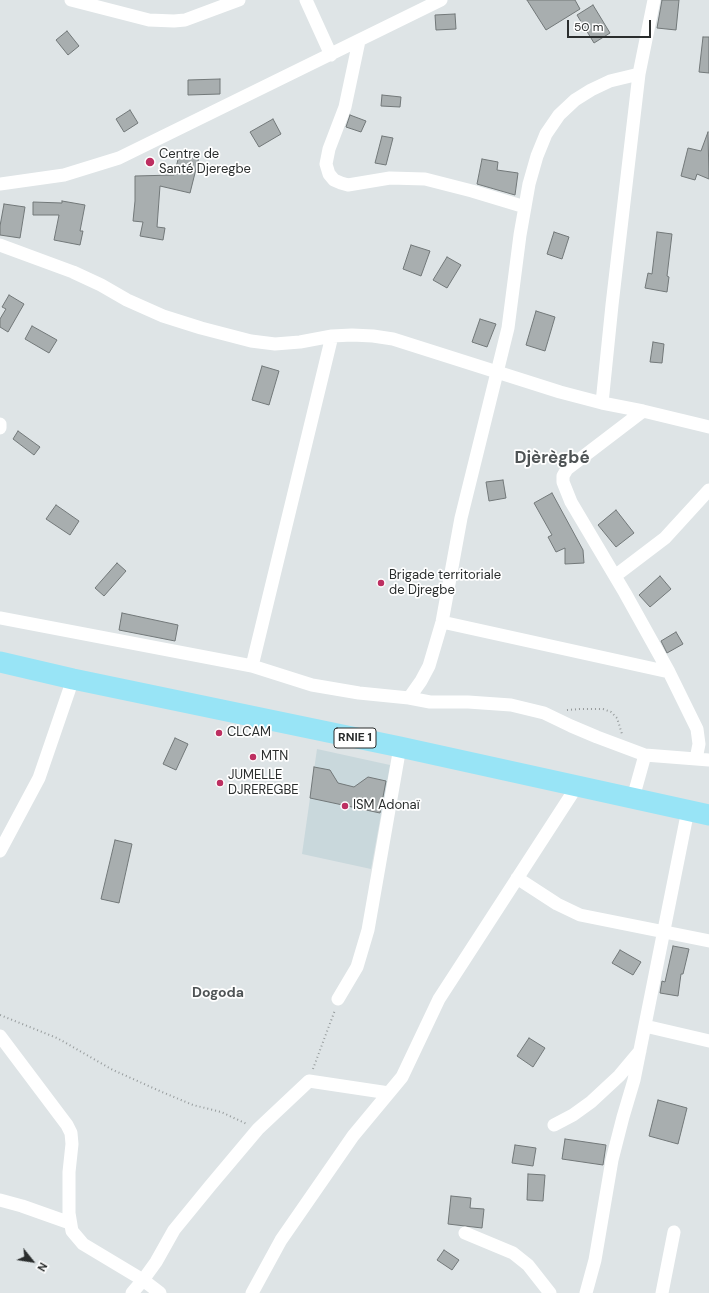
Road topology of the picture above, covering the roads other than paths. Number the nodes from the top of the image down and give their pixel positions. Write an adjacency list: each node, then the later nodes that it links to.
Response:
1 (71, 0): 2 (street)
2 (239, 0)
3 (306, 0): 7 (street)
4 (441, 0): 6 (street)
5 (654, 0): 8 (street)
6 (358, 41): 7 (street); 10 (street)
7 (331, 55): 9 (street)
8 (639, 74): 10 (street); 14 (street)
9 (0, 184)
10 (525, 208): 13 (street)
11 (0, 245): 12 (street)
12 (332, 336): 13 (street); 24 (street)
13 (496, 371): 14 (street); 22 (street)
14 (602, 403): 15 (street)
15 (643, 411): 17 (street); 20 (street)
16 (0, 424): 18 (street)
17 (709, 427)
18 (0, 428)
19 (709, 490): 20 (street)
20 (615, 576): 25 (street)
21 (0, 618): 24 (street)
22 (442, 622): 25 (street); 27 (street)
23 (0, 662): 26 (highway, RNIE 1)
24 (252, 666): 27 (street)
25 (668, 672): 30 (street)
26 (73, 679): 28 (highway, RNIE 1); 35 (street)
27 (409, 698): 29 (street)
28 (400, 747): 31 (highway, RNIE 1); 39 (street)
29 (645, 755): 30 (street); 32 (street)
30 (703, 760)
31 (577, 786): 32 (highway, RNIE 1); 36 (street)
32 (633, 798): 33 (highway, RNIE 1)
33 (688, 810): 34 (highway, RNIE 1); 37 (street)
34 (709, 815)
35 (0, 851)
36 (517, 878): 37 (street); 44 (street)
37 (664, 931): 38 (street); 40 (street)
38 (709, 940)
39 (338, 999)
40 (645, 1026): 42 (street); 43 (street)
41 (0, 1036): 47 (street)
42 (709, 1041)
43 (641, 1050): 45 (street); 55 (street)
44 (389, 1093): 50 (street); 53 (street)
45 (554, 1124)
46 (0, 1200): 47 (street)
47 (70, 1223): 50 (street)
48 (674, 1232): 56 (street)
49 (465, 1233): 54 (street)
50 (143, 1280): 51 (street); 52 (street)
51 (132, 1293)
52 (160, 1293)
53 (252, 1293)
54 (550, 1293)
55 (586, 1293)
56 (662, 1293)

